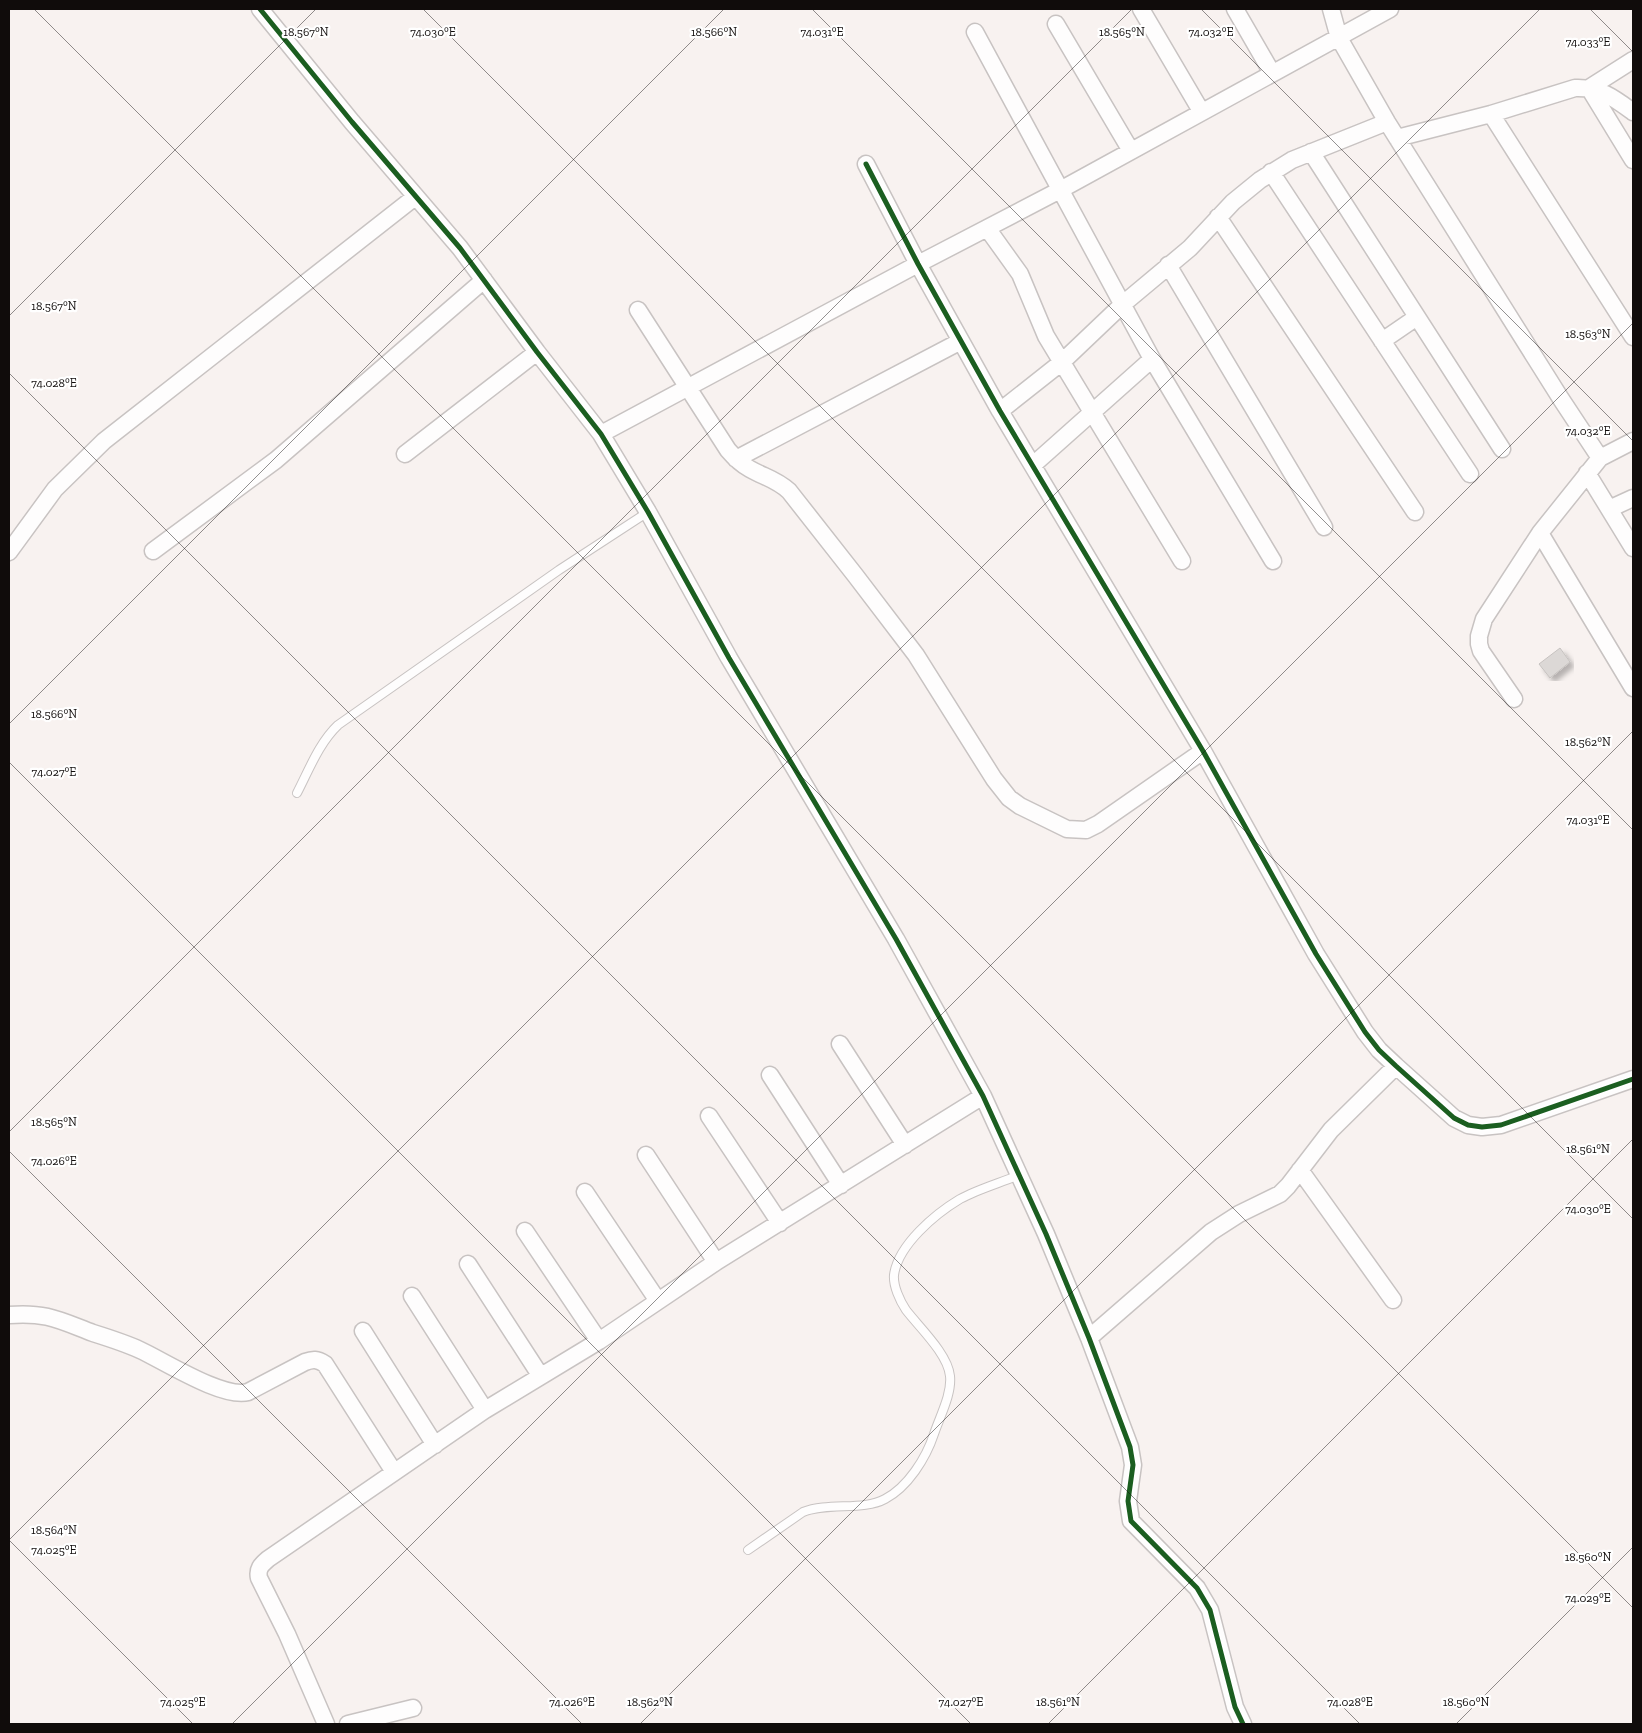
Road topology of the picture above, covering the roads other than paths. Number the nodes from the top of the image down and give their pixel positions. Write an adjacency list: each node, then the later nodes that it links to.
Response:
1 (260, 9): 23 (street)
2 (1141, 9): 12 (street)
3 (1235, 9): 10 (street)
4 (1331, 9): 8 (street)
5 (1390, 9): 8 (street)
6 (1056, 24): 17 (street)
7 (975, 32): 22 (street)
8 (1338, 38): 10 (street); 15 (street)
9 (1633, 60): 11 (street)
10 (1272, 73): 12 (street)
11 (1589, 88): 13 (street); 14 (street); 19 (street)
12 (1201, 111): 17 (street)
13 (1633, 112)
14 (1491, 114): 16 (street); 32 (street)
15 (1387, 122): 16 (street); 18 (street)
16 (1397, 138): 45 (street)
17 (1131, 152): 22 (street)
18 (1311, 152): 21 (street); 31 (street)
19 (1633, 160)
20 (866, 164): 26 (street)
21 (1271, 172): 24 (street); 34 (street)
22 (1062, 189): 25 (street); 29 (street)
23 (415, 197): 28 (street); 57 (street)
24 (1218, 217): 27 (street); 53 (street)
25 (987, 228): 26 (street); 37 (street)
26 (918, 264): 33 (street); 38 (street)
27 (1168, 265): 29 (street); 54 (street)
28 (484, 280): 35 (street); 58 (street)
29 (1123, 304): 36 (street); 37 (street)
30 (638, 310): 38 (street)
31 (1417, 317): 34 (street); 43 (street)
32 (1633, 337)
33 (961, 341): 39 (street); 46 (street)
34 (1382, 341): 49 (street)
35 (537, 352): 41 (street); 44 (street)
36 (1152, 358): 40 (street); 59 (street)
37 (1062, 362): 39 (street); 40 (street)
38 (687, 387): 41 (street); 46 (street)
39 (1000, 411): 47 (street)
40 (1092, 412): 47 (street); 60 (street)
41 (601, 434): 52 (street)
42 (1633, 441): 45 (street)
43 (1502, 449)
44 (405, 454)
45 (1600, 458): 48 (street)
46 (736, 459): 63 (street)
47 (1033, 465): 63 (street)
48 (1587, 473): 51 (street); 55 (street)
49 (1470, 474)
50 (1633, 498): 51 (street)
51 (1609, 509): 56 (street)
52 (648, 512): 64 (lane); 69 (street)
53 (1415, 512)
54 (1324, 527)
55 (1540, 533): 61 (street); 62 (street)
56 (1633, 548)
57 (9, 552)
58 (153, 552)
59 (1274, 560)
60 (1182, 561)
61 (1633, 688)
62 (1514, 699)
63 (1203, 751): 66 (street)
64 (297, 793)
65 (840, 1044): 71 (street)
66 (1396, 1066): 68 (street); 73 (street)
67 (770, 1075): 75 (street)
68 (1633, 1079)
69 (983, 1096): 71 (street); 74 (street)
70 (709, 1116): 77 (street)
71 (905, 1145): 75 (street)
72 (646, 1155): 79 (street)
73 (1300, 1170): 82 (street); 86 (street)
74 (1019, 1175): 86 (street); 92 (lane)
75 (841, 1186): 77 (street)
76 (585, 1192): 83 (street)
77 (780, 1223): 79 (street)
78 (525, 1231): 87 (street)
79 (716, 1262): 83 (street)
80 (468, 1264): 88 (street)
81 (412, 1296): 89 (street)
82 (1393, 1300)
83 (658, 1301): 87 (street)
84 (9, 1315): 91 (street)
85 (363, 1331): 90 (street)
86 (1089, 1338): 97 (street)
87 (599, 1341): 88 (street)
88 (540, 1375): 89 (street)
89 (485, 1410): 90 (street)
90 (435, 1445): 91 (street)
91 (394, 1472): 95 (street)
92 (748, 1550)
93 (413, 1708): 94 (street)
94 (380, 1720): 96 (street)
95 (326, 1724)
96 (348, 1724)
97 (1244, 1724)

